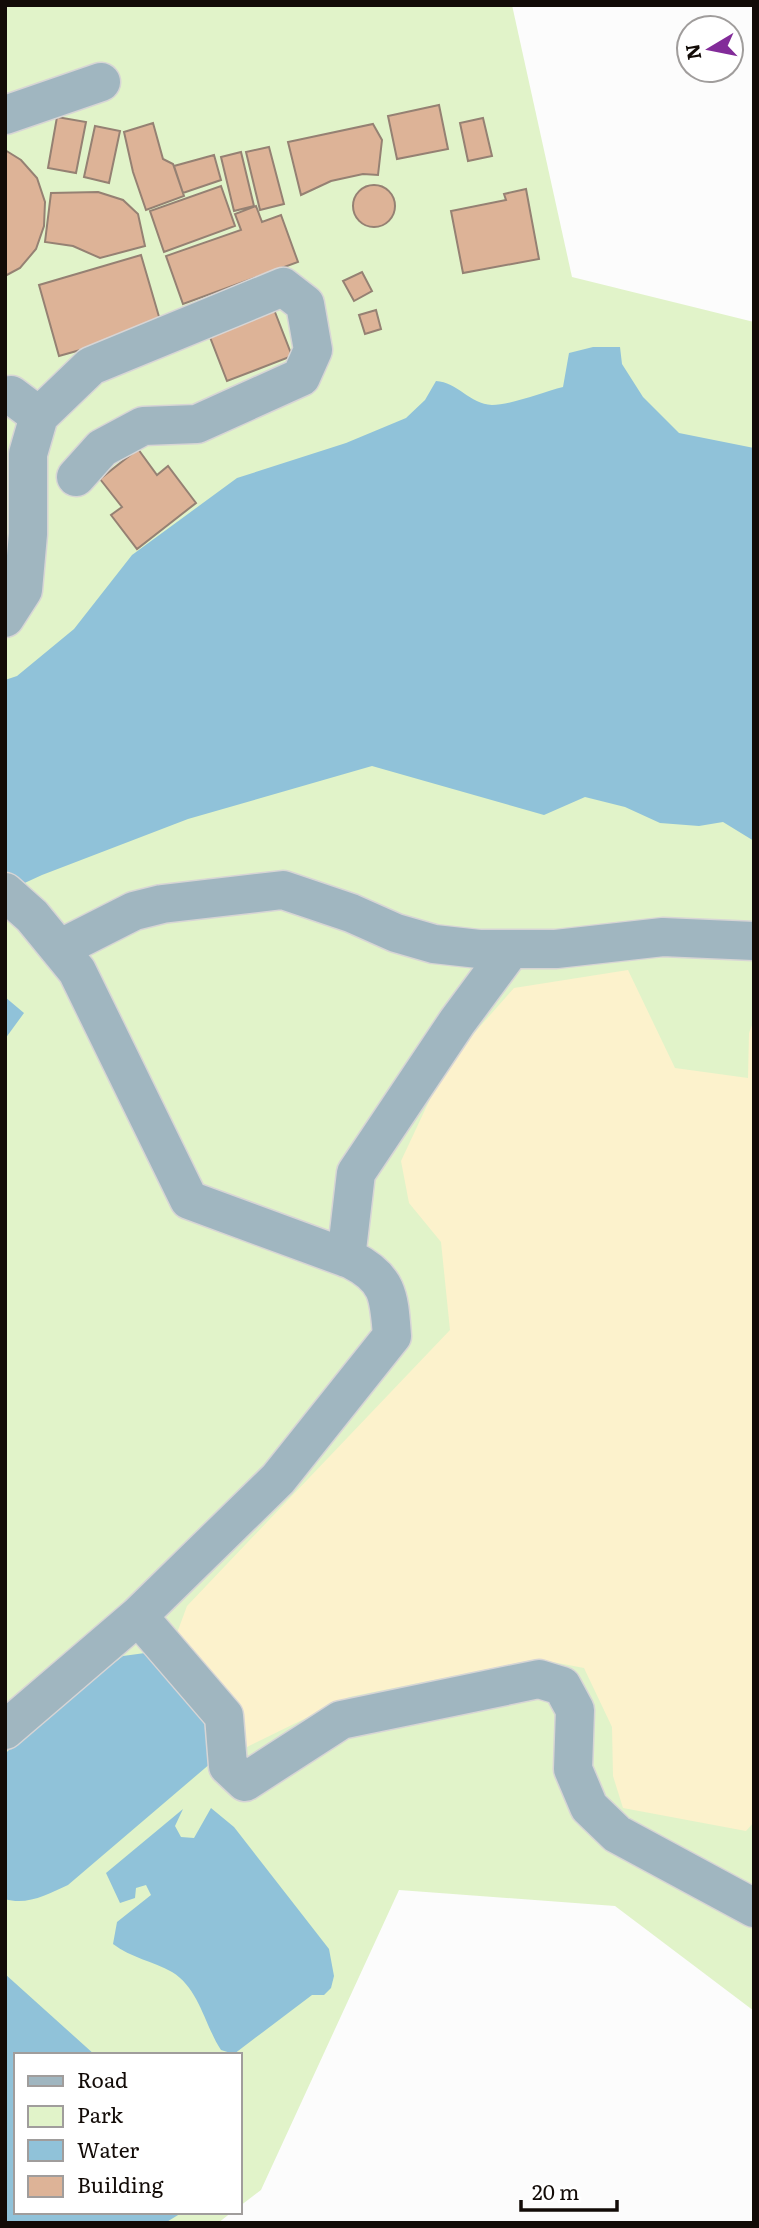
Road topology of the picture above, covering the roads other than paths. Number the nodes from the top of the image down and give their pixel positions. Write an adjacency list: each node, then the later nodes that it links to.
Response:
1 (101, 82): 2 (lane)
2 (5, 115)
3 (5, 396): 4 (lane)
4 (39, 416): 5 (lane); 6 (lane)
5 (76, 477)
6 (5, 618)
7 (19, 904): 10 (lane)
8 (754, 941): 9 (lane)
9 (511, 949): 10 (lane); 11 (lane)
10 (59, 950): 11 (lane)
11 (346, 1258): 12 (lane)
12 (138, 1616): 13 (lane); 14 (lane)
13 (5, 1730)
14 (754, 1908)

